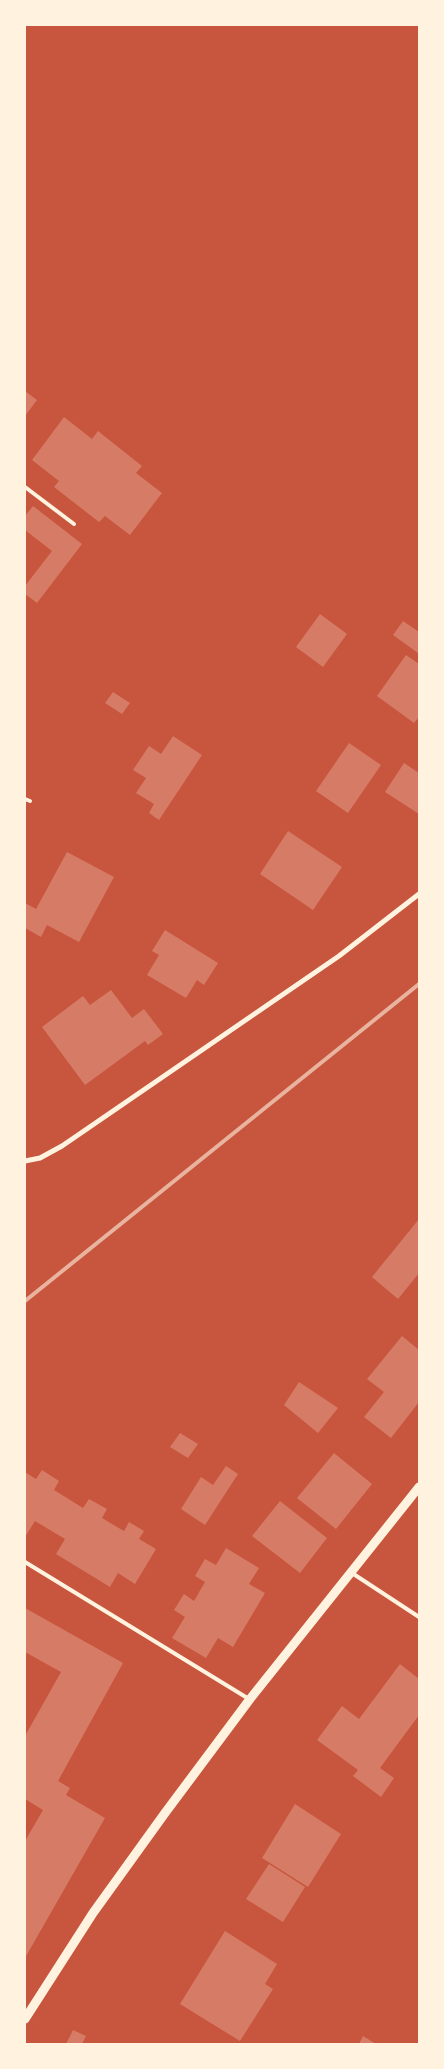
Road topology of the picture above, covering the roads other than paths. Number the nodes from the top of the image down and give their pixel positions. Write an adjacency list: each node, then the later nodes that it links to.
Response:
1 (25, 487): 2 (lane)
2 (74, 524)
3 (25, 799): 4 (lane)
4 (30, 802)
5 (419, 894): 6 (street)
6 (25, 1161)
7 (419, 1488): 9 (street)
8 (25, 1562): 11 (lane)
9 (351, 1573): 10 (lane); 11 (street)
10 (419, 1617)
11 (250, 1700): 12 (street)
12 (25, 2019)

